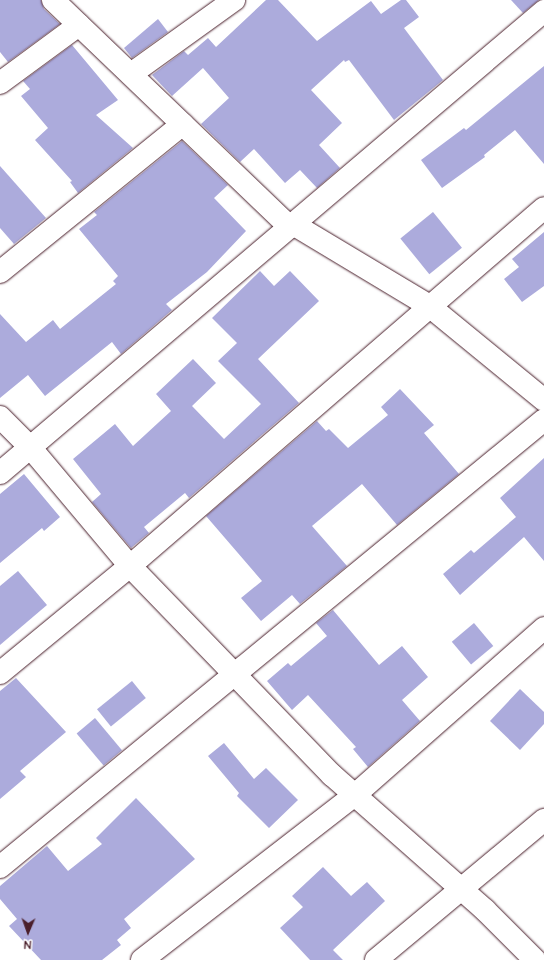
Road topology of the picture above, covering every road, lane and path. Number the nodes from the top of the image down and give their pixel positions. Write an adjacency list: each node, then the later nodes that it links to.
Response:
1 (53, 0): 4 (street)
2 (234, 0): 5 (street)
3 (544, 11): 9 (street)
4 (79, 25): 5 (street); 6 (street)
5 (130, 74): 7 (street)
6 (0, 83)
7 (183, 124): 9 (street); 10 (street)
8 (544, 208): 11 (street)
9 (292, 225): 11 (street); 15 (street)
10 (0, 272)
11 (428, 305): 12 (street); 17 (street)
12 (544, 400)
13 (0, 417): 15 (street)
14 (544, 420): 20 (street)
15 (30, 447): 16 (street); 17 (street)
16 (0, 474)
17 (130, 566): 19 (street); 20 (street)
18 (544, 628): 21 (street)
19 (0, 673)
20 (236, 676): 21 (street); 23 (street)
21 (356, 794): 24 (street); 25 (street)
22 (544, 820): 24 (street)
23 (0, 868)
24 (460, 889): 26 (street); 27 (street)
25 (142, 960)
26 (376, 960)
27 (535, 960)

